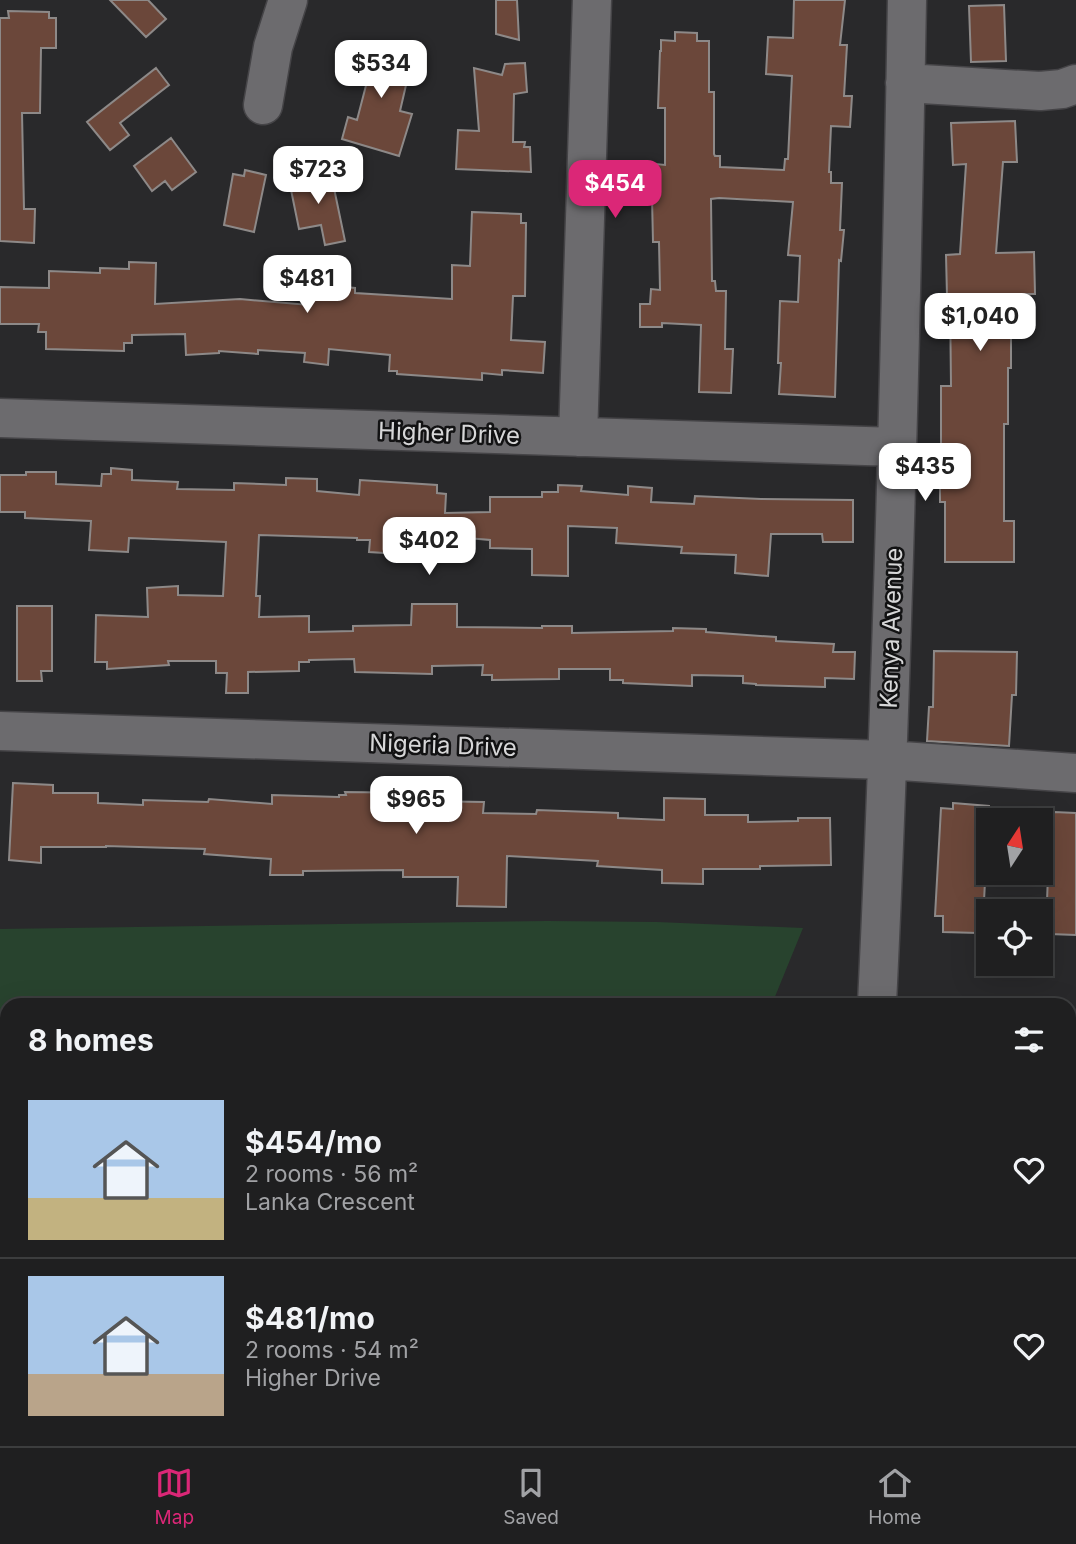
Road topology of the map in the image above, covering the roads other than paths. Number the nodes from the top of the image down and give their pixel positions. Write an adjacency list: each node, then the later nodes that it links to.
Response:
1 (288, 0): 6 (street)
2 (592, 0): 8 (street)
3 (907, 0): 4 (street, Kenya Avenue)
4 (905, 83): 5 (street); 9 (street, Kenya Avenue)
5 (1076, 84)
6 (263, 105)
7 (0, 418): 8 (street, Higher Drive)
8 (578, 437): 9 (street, Higher Drive)
9 (897, 447): 11 (street, Kenya Avenue)
10 (0, 731): 11 (street, Nigeria Drive)
11 (887, 760): 12 (street, Nigeria Drive); 13 (street, Kenya Avenue)
12 (1076, 773)
13 (877, 998)

